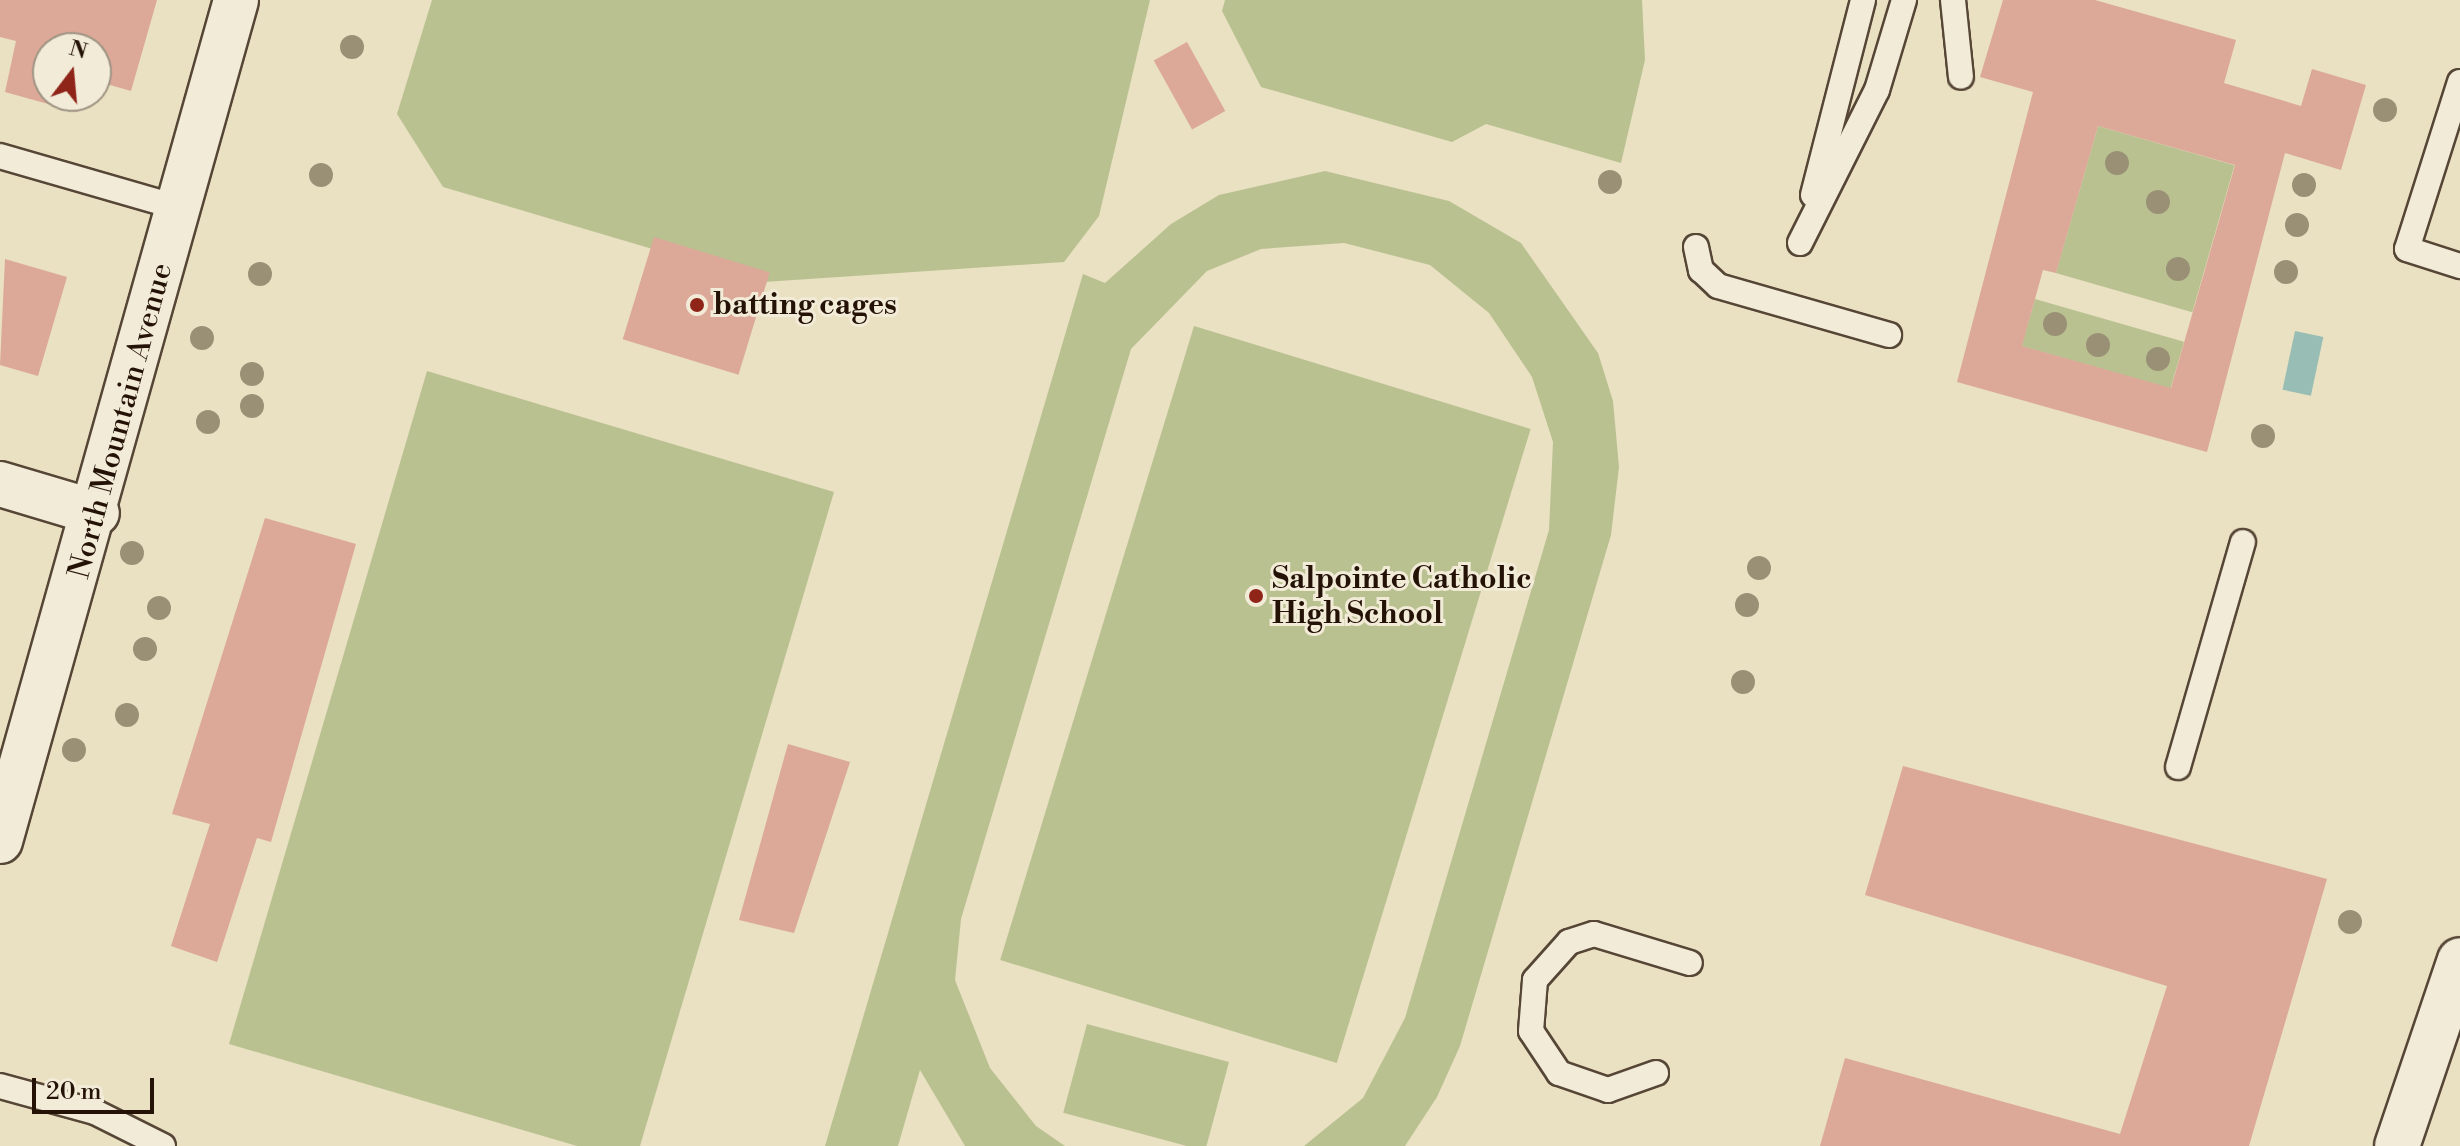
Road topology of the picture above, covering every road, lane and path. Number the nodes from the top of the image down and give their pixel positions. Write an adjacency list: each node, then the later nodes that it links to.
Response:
1 (236, 0): 8 (street, North Mountain Avenue)
2 (1863, 0): 3 (lane)
3 (1904, 0)
4 (1953, 0): 5 (lane)
5 (1961, 77)
6 (2460, 82): 10 (lane)
7 (0, 156): 8 (lane)
8 (180, 208): 13 (street, North Mountain Avenue)
9 (1696, 247): 11 (lane)
10 (2460, 266)
11 (1889, 335)
12 (0, 484): 13 (street)
13 (97, 513): 15 (street, North Mountain Avenue)
14 (2243, 542): 16 (lane)
15 (14, 745): 17 (street, North Mountain Avenue)
16 (2178, 767)
17 (0, 841)
18 (2460, 960): 23 (street)
19 (1690, 963): 20 (lane)
20 (1656, 1073)
21 (0, 1086): 22 (lane)
22 (163, 1146)
23 (2397, 1146)

